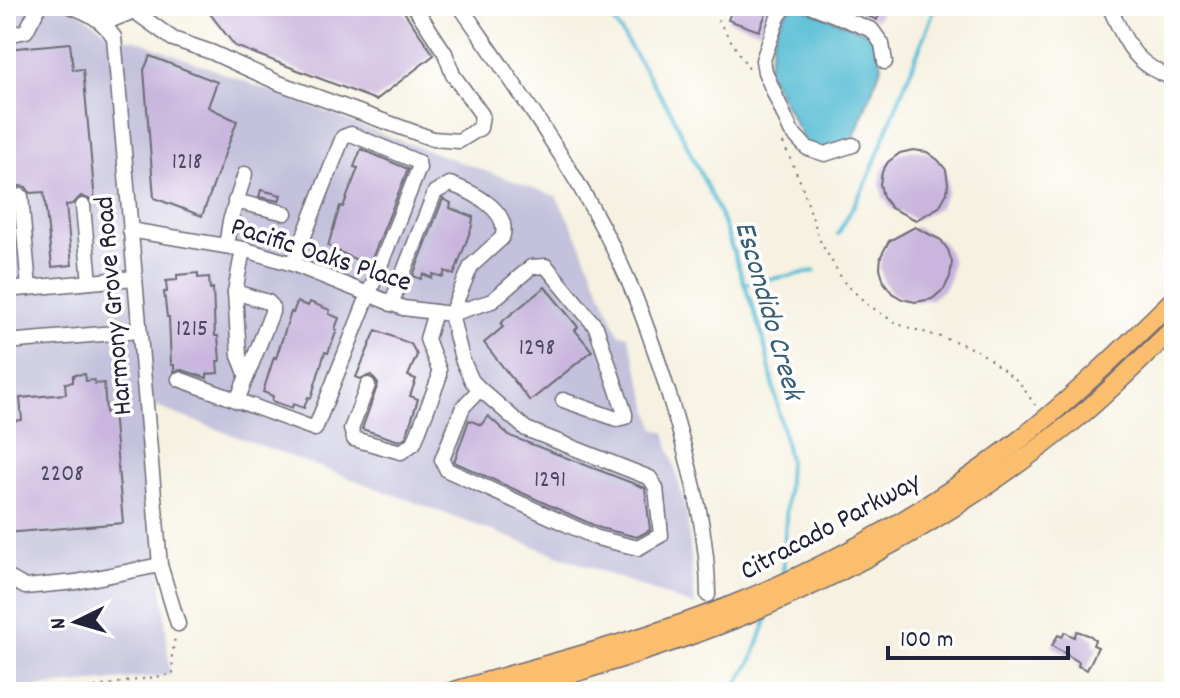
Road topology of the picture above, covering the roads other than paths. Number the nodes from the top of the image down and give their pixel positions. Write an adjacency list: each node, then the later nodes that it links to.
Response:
1 (39, 6): 10 (street)
2 (70, 6): 9 (street)
3 (414, 6): 8 (street)
4 (460, 6): 45 (street)
5 (786, 6): 13 (street)
6 (812, 6): 11 (street)
7 (1109, 6): 12 (street)
8 (136, 9): 9 (street)
9 (104, 23): 19 (street, Harmony Grove Road)
10 (6, 29)
11 (885, 62)
12 (1174, 78)
13 (853, 145)
14 (245, 174): 16 (street)
15 (21, 196): 25 (street)
16 (235, 201): 18 (street); 20 (street)
17 (83, 206): 24 (street)
18 (285, 213)
19 (130, 230): 20 (street, Pacific Oaks Place); 23 (street, Harmony Grove Road)
20 (226, 246): 21 (street, Pacific Oaks Place)
21 (243, 249): 22 (street, Pacific Oaks Place); 27 (street)
22 (293, 264): 28 (street, Pacific Oaks Place); 28 (street)
23 (134, 278): 24 (street); 34 (street, Harmony Grove Road)
24 (90, 282): 25 (street)
25 (29, 288): 26 (street)
26 (6, 290)
27 (235, 292): 36 (street); 36 (street)
28 (369, 295): 30 (street, Pacific Oaks Place); 41 (street)
29 (1174, 299): 42 (main road, Citracado Parkway)
30 (391, 304): 31 (street, Pacific Oaks Place); 32 (street)
31 (435, 312): 32 (street, Pacific Oaks Place); 38 (street)
32 (451, 314): 39 (street); 40 (street)
33 (1174, 328): 42 (main road, Citracado Parkway)
34 (139, 331): 35 (street); 43 (street, Harmony Grove Road)
35 (6, 342)
36 (247, 376): 41 (street)
37 (179, 379): 41 (street)
38 (368, 385)
39 (480, 389): 39 (street)
40 (563, 400)
41 (237, 401)
42 (885, 539): 46 (main road, Citracado Parkway)
43 (160, 565): 44 (street); 47 (street, Harmony Grove Road)
44 (6, 576)
45 (708, 595)
46 (733, 612): 48 (main road, Citracado Parkway); 49 (main road, Citracado Parkway)
47 (178, 624)
48 (451, 692)
49 (513, 692)

